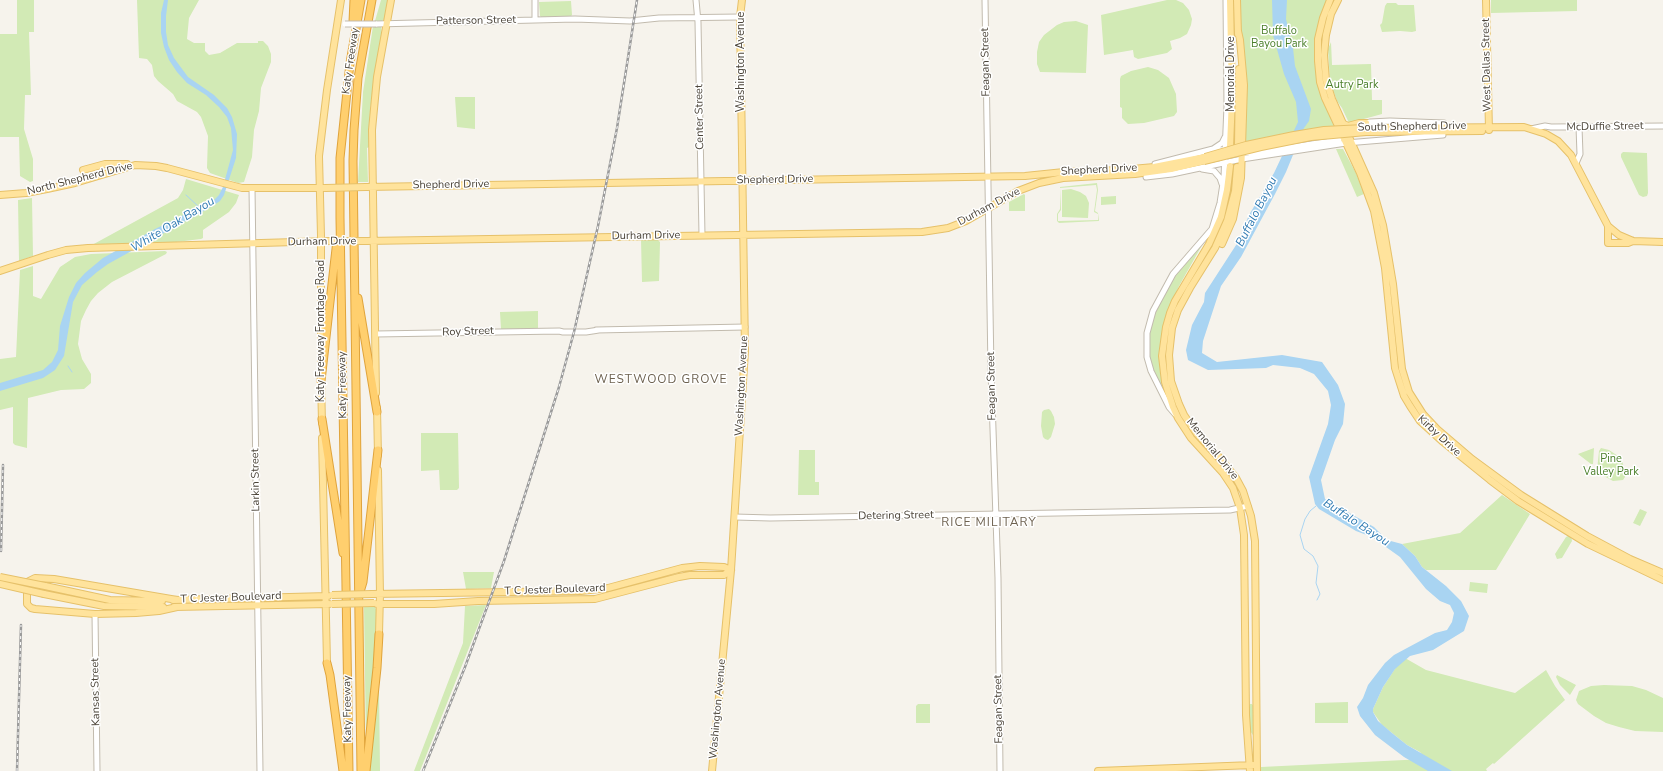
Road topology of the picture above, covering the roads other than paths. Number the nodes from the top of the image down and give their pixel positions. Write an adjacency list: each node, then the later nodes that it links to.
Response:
1 (341, 0): 22 (main road, Katy Freeway Frontage Road)
2 (354, 0): 24 (highway)
3 (361, 0): 24 (highway, Katy Freeway)
4 (372, 0): 19 (highway, Katy Freeway)
5 (377, 0): 19 (highway)
6 (391, 0): 21 (main road)
7 (535, 0): 20 (street)
8 (696, 0): 18 (street, Center Street)
9 (742, 0): 17 (main road, Washington Avenue)
10 (985, 0): 52 (street, Feagan Street)
11 (1226, 0): 33 (street)
12 (1230, 0): 39 (main road, Memorial Drive)
13 (1237, 0): 23 (main road, Memorial Drive)
14 (1330, 0): 37 (main road)
15 (1338, 0): 26 (main road)
16 (1486, 0): 32 (main road, West Dallas Street)
17 (740, 17): 18 (street, Patterson Street); 56 (main road, Washington Avenue)
18 (697, 18): 20 (street, Patterson Street); 55 (street, Center Street)
19 (368, 20): 74 (highway, Katy Freeway)
20 (535, 20): 21 (street, Patterson Street)
21 (386, 24): 22 (street, Patterson Street, bridge); 58 (main road)
22 (337, 25): 61 (main road, Katy Freeway Frontage Road)
23 (1238, 32): 38 (main road, Memorial Drive); 41 (main road)
24 (354, 37): 64 (highway, Katy Freeway)
25 (1444, 122): 28 (street); 29 (main road)
26 (1344, 124): 28 (main road); 37 (main road)
27 (1663, 126): 30 (street, McDuffie Street)
28 (1365, 127): 29 (main road, South Shepherd Drive); 34 (main road, South Shepherd Drive); 36 (main road, South Shepherd Drive, bridge); 37 (street)
29 (1473, 127): 32 (main road, South Shepherd Drive)
30 (1579, 127): 31 (street, McDuffie Street); 43 (street)
31 (1530, 128): 32 (main road, South Shepherd Drive); 43 (main road, South Shepherd Drive)
32 (1488, 129): 34 (main road, South Shepherd Drive)
33 (1227, 130): 39 (street); 40 (street)
34 (1463, 131): 35 (main road)
35 (1443, 135): 37 (street)
36 (1294, 137): 51 (main road, Shepherd Drive, bridge)
37 (1347, 139): 41 (street); 84 (main road, Kirby Drive)
38 (1238, 146)
39 (1228, 148): 40 (street); 41 (street); 42 (street); 45 (street)
40 (1213, 149): 44 (street)
41 (1242, 156): 42 (street); 77 (main road)
42 (1235, 160): 45 (street)
43 (1576, 163): 65 (main road, South Shepherd Drive)
44 (1155, 164): 51 (main road)
45 (1228, 164): 48 (street); 60 (street, Memorial Drive); 76 (main road, Memorial Drive)
46 (135, 165): 49 (main road); 59 (main road, North Shepherd Drive); 62 (main road, North Shepherd Drive)
47 (1237, 167): 77 (main road, Memorial Drive)
48 (1195, 169): 54 (street); 60 (street)
49 (83, 170)
50 (1109, 170): 51 (main road, Shepherd Drive); 52 (main road, Shepherd Drive); 53 (main road)
51 (1135, 172): 53 (main road, Shepherd Drive); 54 (main road)
52 (987, 177): 56 (main road, Shepherd Drive); 63 (street, Feagan Street)
53 (1105, 177): 57 (main road, Shepherd Drive)
54 (1146, 177)
55 (701, 181): 56 (main road, Shepherd Drive); 58 (main road, Shepherd Drive); 68 (street, Center Street)
56 (742, 181): 67 (main road, Washington Avenue)
57 (1029, 186): 63 (main road, Durham Drive)
58 (373, 187): 61 (main road, Shepherd Drive, bridge); 70 (main road)
59 (252, 188): 61 (main road, Shepherd Drive); 73 (street, Larkin Street)
60 (1223, 189): 66 (street, Memorial Drive)
61 (322, 190): 69 (main road, Katy Freeway Frontage Road)
62 (0, 195)
63 (988, 210): 67 (main road, Durham Drive); 88 (street, Feagan Street)
64 (340, 218): 80 (highway); 95 (highway, Katy Freeway)
65 (1608, 226): 71 (main road, South Shepherd Drive); 71 (main road)
66 (1212, 228): 76 (main road); 82 (street, Memorial Drive)
67 (743, 234): 68 (main road, Durham Drive); 78 (main road, Washington Avenue)
68 (702, 235): 70 (main road, Durham Drive)
69 (323, 241): 70 (main road, Durham Drive, bridge); 73 (main road, Durham Drive); 80 (main road, Katy Freeway Frontage Road)
70 (374, 241): 79 (main road)
71 (1633, 241): 72 (main road, South Shepherd Drive)
72 (1663, 242)
73 (253, 243): 75 (main road, Durham Drive); 102 (street, Larkin Street)
74 (354, 259): 81 (highway); 104 (highway, Katy Freeway)
75 (0, 271)
76 (1188, 278): 82 (main road, Memorial Drive)
77 (1190, 288): 86 (main road, Memorial Drive)
78 (745, 327): 79 (street, Roy Street); 89 (main road, Washington Avenue)
79 (376, 334): 81 (main road)
80 (321, 381): 83 (main road, Katy Freeway Frontage Road)
81 (377, 412): 85 (main road)
82 (1178, 418): 87 (main road, Memorial Drive)
83 (322, 419): 95 (highway); 101 (main road, Katy Freeway Frontage Road)
84 (1430, 426): 92 (main road, Kirby Drive); 96 (main road, Kirby Drive)
85 (378, 450): 100 (main road); 104 (highway)
86 (1248, 506): 87 (street, Detering Street); 115 (main road, Memorial Drive)
87 (1240, 508): 88 (street, Detering Street); 117 (main road, Memorial Drive)
88 (996, 514): 89 (street, Detering Street); 125 (street, Feagan Street)
89 (735, 516): 91 (main road, Washington Avenue)
90 (678, 569): 91 (main road, T C Jester Boulevard); 94 (main road); 98 (main road, T C Jester Boulevard)
91 (731, 570): 94 (main road, T C Jester Boulevard); 124 (main road, Washington Avenue)
92 (1663, 573)
93 (0, 577): 107 (main road, T C Jester Boulevard, bridge)
94 (679, 577): 105 (main road, T C Jester Boulevard)
95 (347, 580): 121 (highway, Katy Freeway)
96 (1663, 580)
97 (0, 584): 107 (main road, T C Jester Boulevard, bridge)
98 (581, 591): 99 (main road, T C Jester Boulevard); 105 (main road)
99 (540, 592): 100 (main road, T C Jester Boulevard); 106 (main road)
100 (377, 595): 101 (main road, T C Jester Boulevard, bridge); 109 (main road)
101 (325, 596): 102 (main road, T C Jester Boulevard); 108 (main road, Katy Freeway Frontage Road)
102 (258, 597): 103 (main road, T C Jester Boulevard); 110 (street, Larkin Street)
103 (231, 598): 107 (main road, T C Jester Boulevard); 111 (main road)
104 (358, 600): 122 (highway, Katy Freeway)
105 (581, 600): 106 (main road, T C Jester Boulevard)
106 (540, 601): 109 (main road, T C Jester Boulevard)
107 (177, 603): 111 (main road, T C Jester Boulevard); 112 (main road); 112 (main road)
108 (328, 604): 109 (main road, T C Jester Boulevard, bridge); 110 (main road, T C Jester Boulevard); 114 (main road, Katy Freeway Frontage Road)
109 (377, 604): 113 (main road)
110 (258, 605): 111 (main road, T C Jester Boulevard); 119 (street, Larkin Street)
111 (233, 606)
112 (95, 614): 118 (street, Kansas Street)
113 (379, 634): 123 (highway)
114 (327, 663): 120 (highway)
115 (1257, 768): 117 (main road)
116 (1207, 769): 117 (main road); 126 (main road)
117 (1251, 769)
118 (98, 771)
119 (260, 771)
120 (343, 771)
121 (349, 771)
122 (361, 771)
123 (366, 771)
124 (712, 771)
125 (1000, 771)
126 (1098, 771)

